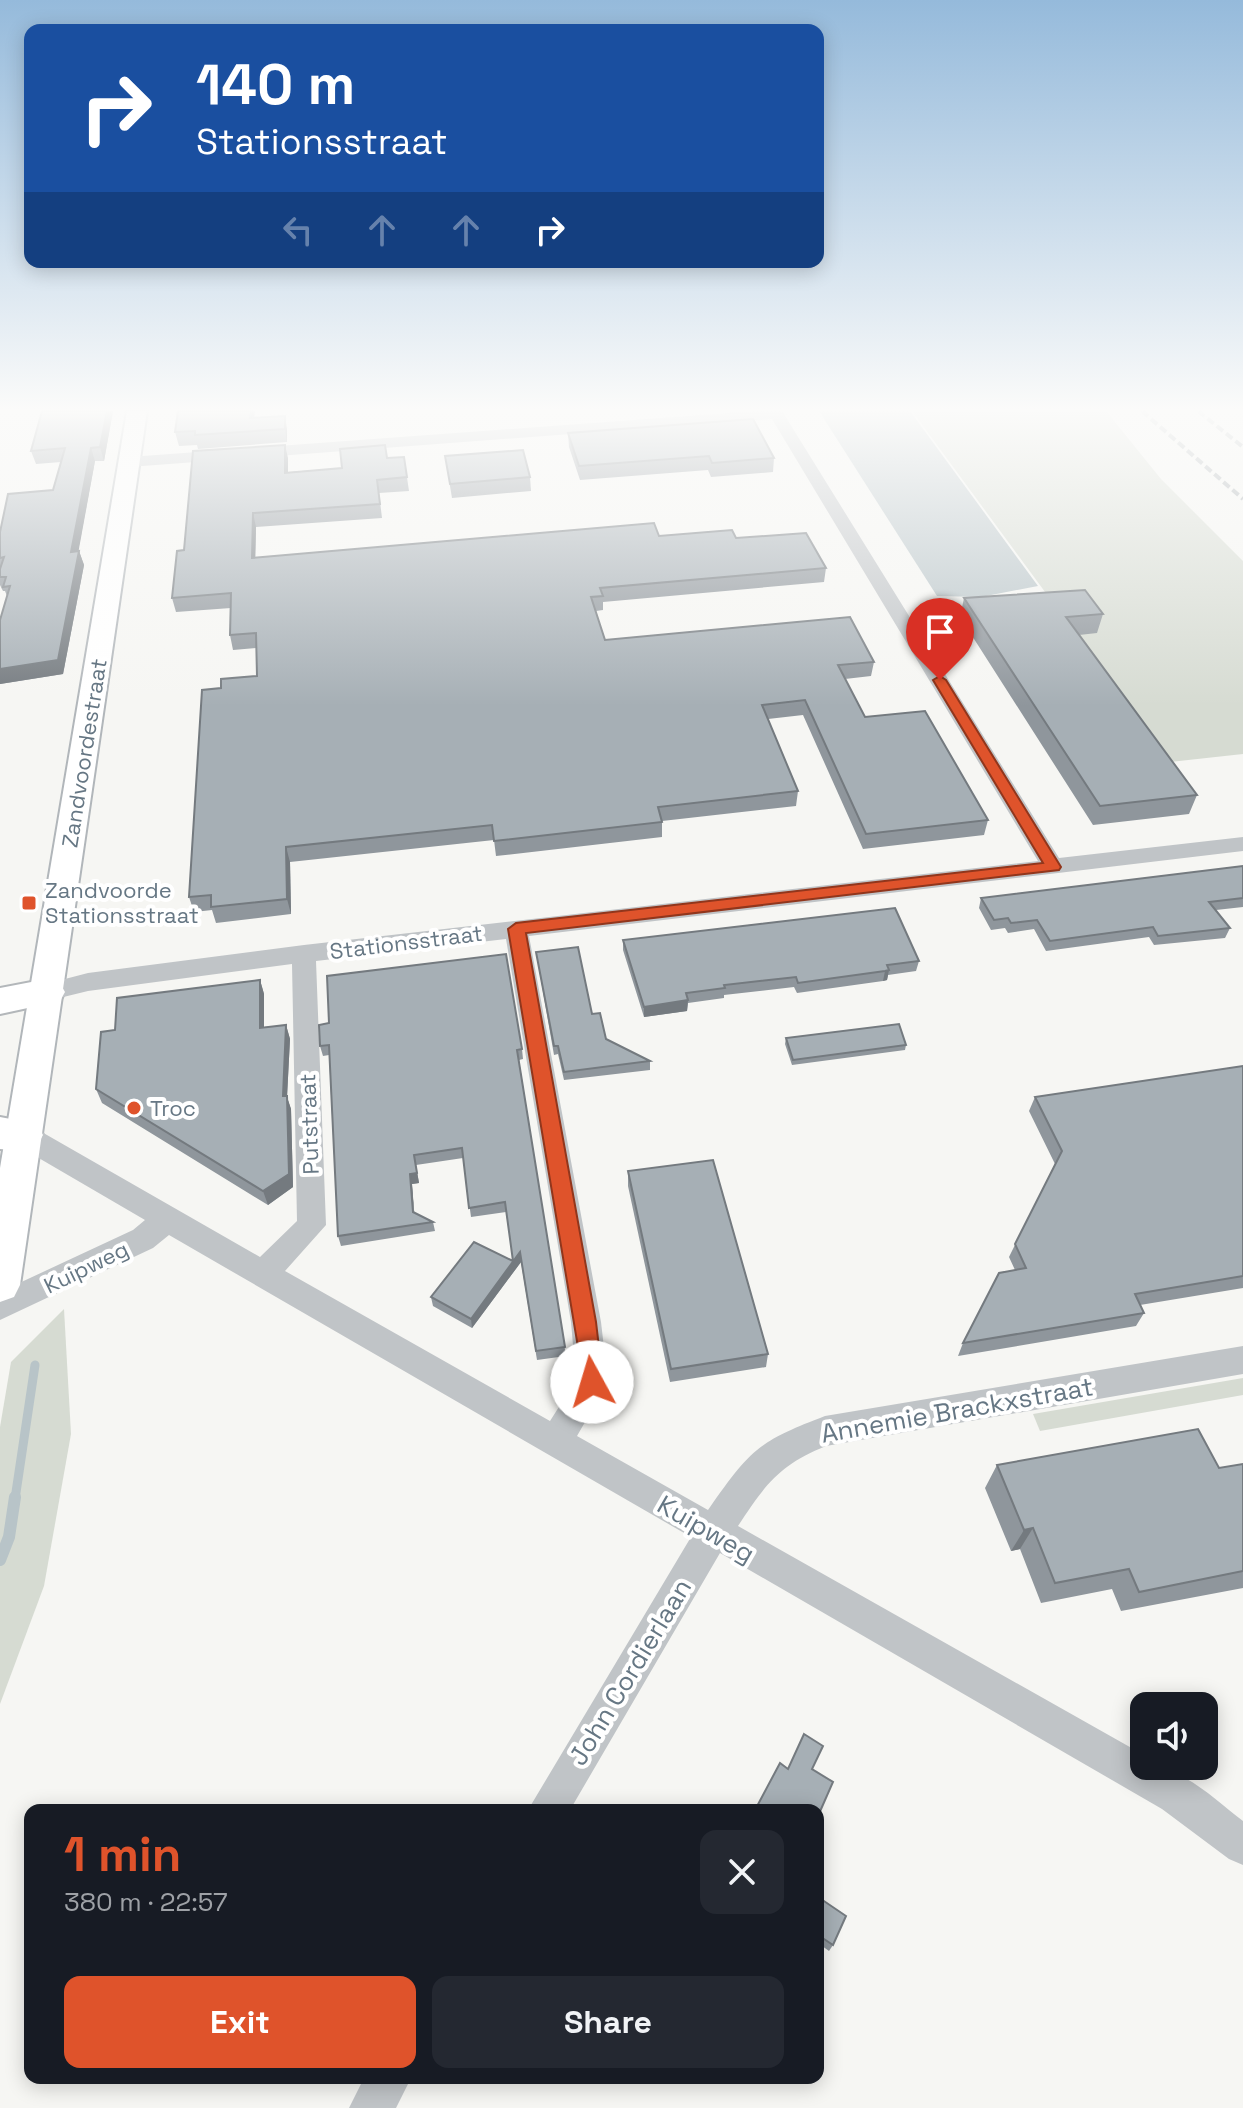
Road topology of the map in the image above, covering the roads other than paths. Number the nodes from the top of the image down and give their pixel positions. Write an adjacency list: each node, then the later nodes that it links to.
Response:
1 (122, 509): 7 (main road, Zandvoordestraat)
2 (835, 509): 4 (street)
3 (1243, 844): 4 (street, Stationsstraat)
4 (1053, 867): 5 (street, Stationsstraat)
5 (516, 929): 6 (street, Stationsstraat); 15 (street)
6 (304, 954): 7 (street, Stationsstraat); 11 (street, Putstraat)
7 (47, 992): 8 (highway); 9 (main road, Zandvoordestraat)
8 (0, 1001)
9 (11, 1134): 10 (street, Kuipweg); 12 (main road, Zandvoordestraat)
10 (167, 1219): 11 (street, Kuipweg); 13 (street, Kuipweg)
11 (262, 1274): 15 (street, Kuipweg)
12 (0, 1285)
13 (0, 1307)
14 (1243, 1360): 16 (street, Annemie Brackxstraat)
15 (555, 1443): 16 (street, Kuipweg)
16 (713, 1533): 17 (street, John Cordierlaan); 18 (street, Kuipweg)
17 (552, 1804)
18 (1243, 1845)
19 (385, 2084): 20 (street)
20 (371, 2108)

